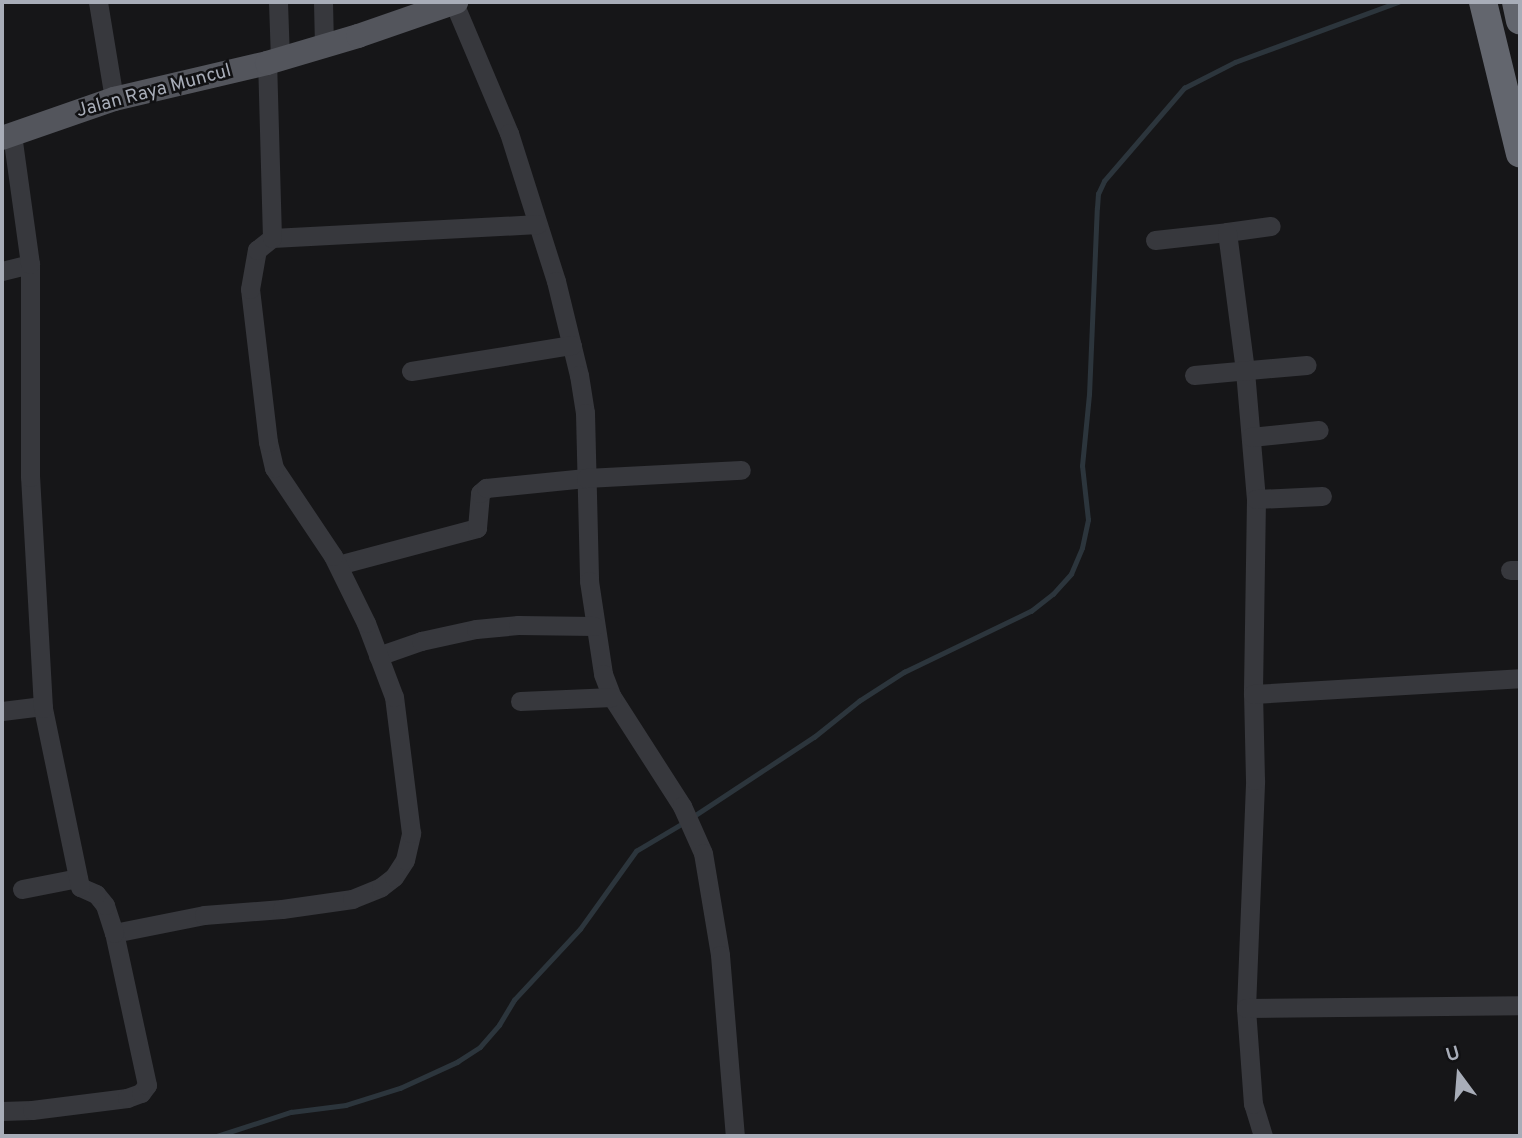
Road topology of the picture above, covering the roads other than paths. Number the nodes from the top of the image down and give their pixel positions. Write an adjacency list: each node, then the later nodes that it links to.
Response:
1 (98, 2): 10 (street)
2 (278, 2): 9 (street)
3 (323, 2): 8 (street)
4 (455, 2): 8 (main road, Jalan Raya Muncul); 13 (street)
5 (1483, 2): 12 (highway)
6 (1516, 2): 7 (highway)
7 (1520, 22)
8 (324, 47): 9 (main road, Jalan Raya Muncul)
9 (274, 61): 10 (main road, Jalan Raya Muncul); 16 (street)
10 (114, 99): 11 (main road, Jalan Raya Muncul)
11 (7, 137): 18 (street)
12 (1520, 154)
13 (538, 225): 16 (street); 20 (street)
14 (1271, 226): 15 (street)
15 (1227, 232): 17 (street); 23 (street)
16 (272, 238): 31 (street)
17 (1154, 240)
18 (30, 264): 19 (street); 38 (street)
19 (2, 271)
20 (572, 345): 22 (street); 28 (street)
21 (1307, 365): 23 (street)
22 (411, 371)
23 (1245, 371): 24 (street); 26 (street)
24 (1194, 374)
25 (1319, 430): 26 (street)
26 (1251, 437): 30 (street)
27 (741, 470): 28 (street)
28 (586, 478): 31 (street); 32 (street)
29 (1322, 496): 30 (street)
30 (1256, 499): 35 (street)
31 (338, 565): 33 (street)
32 (594, 626): 33 (street); 36 (street)
33 (378, 656): 42 (street)
34 (1520, 678): 35 (street)
35 (1253, 694): 44 (street)
36 (612, 697): 37 (street); 46 (street)
37 (520, 701)
38 (43, 706): 39 (street); 40 (street)
39 (2, 711)
40 (78, 878): 41 (street); 42 (street)
41 (22, 889)
42 (114, 933): 45 (street)
43 (1520, 1005): 44 (street)
44 (1246, 1008): 47 (street)
45 (2, 1111)
46 (735, 1136)
47 (1263, 1136)

